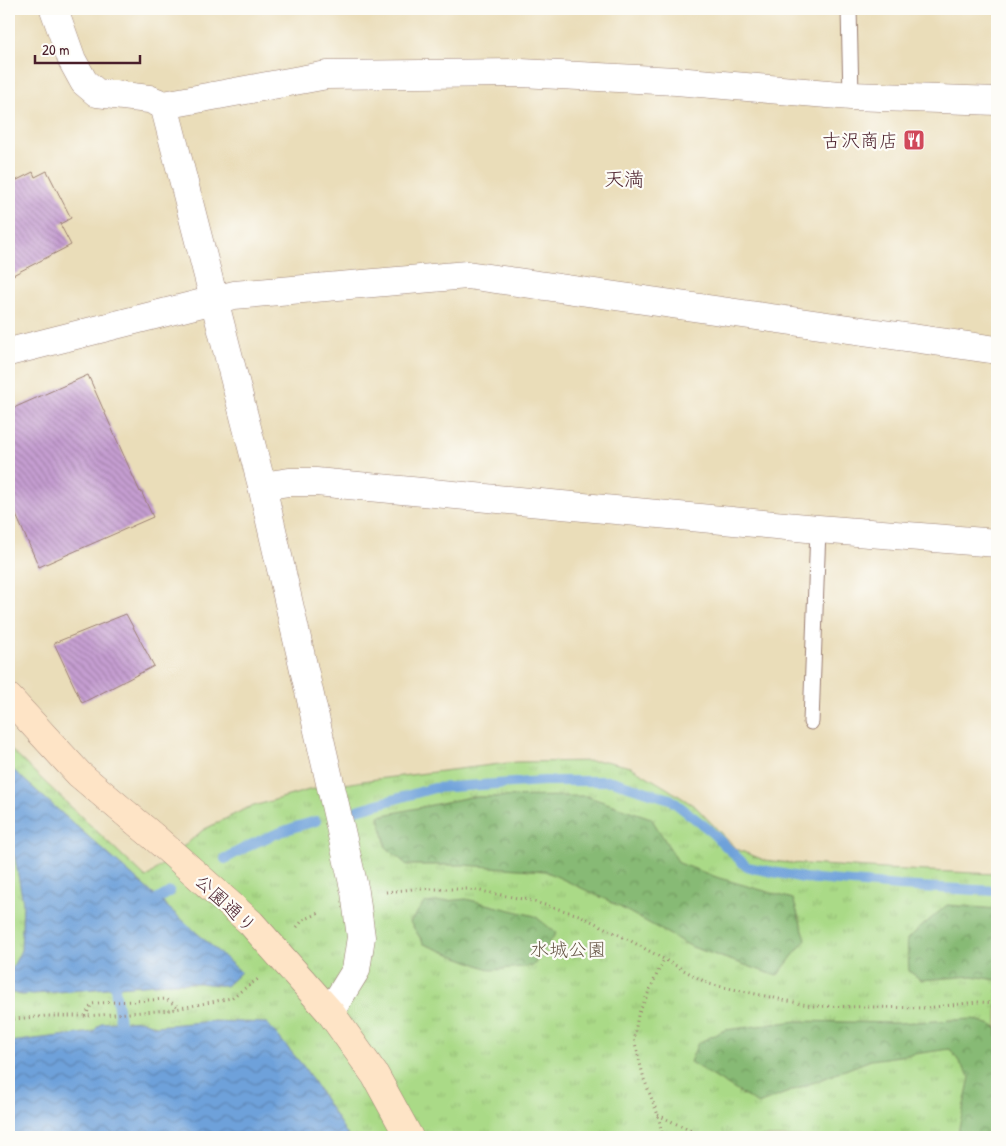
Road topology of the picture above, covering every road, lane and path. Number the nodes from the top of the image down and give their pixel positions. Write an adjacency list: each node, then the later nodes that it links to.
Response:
1 (54, 9): 5 (street)
2 (849, 9): 3 (lane)
3 (851, 96): 4 (street); 5 (street)
4 (997, 102)
5 (164, 104): 6 (street)
6 (213, 300): 7 (street); 8 (street); 9 (street)
7 (997, 350)
8 (9, 352)
9 (262, 486): 10 (street); 21 (street)
10 (818, 529): 11 (street); 13 (lane)
11 (997, 543)
12 (9, 698): 21 (street, 公園通り)
13 (811, 722)
14 (377, 893): 17 (path)
15 (322, 912): 16 (path)
16 (296, 928)
17 (664, 959): 19 (path); 24 (path)
18 (259, 978): 20 (path)
19 (997, 1003)
20 (180, 1008): 22 (path); 22 (path)
21 (330, 1012): 25 (street, 公園通り)
22 (85, 1016): 23 (path)
23 (9, 1018)
24 (658, 1115): 26 (path); 27 (path)
25 (410, 1137)
26 (663, 1137)
27 (704, 1137)

